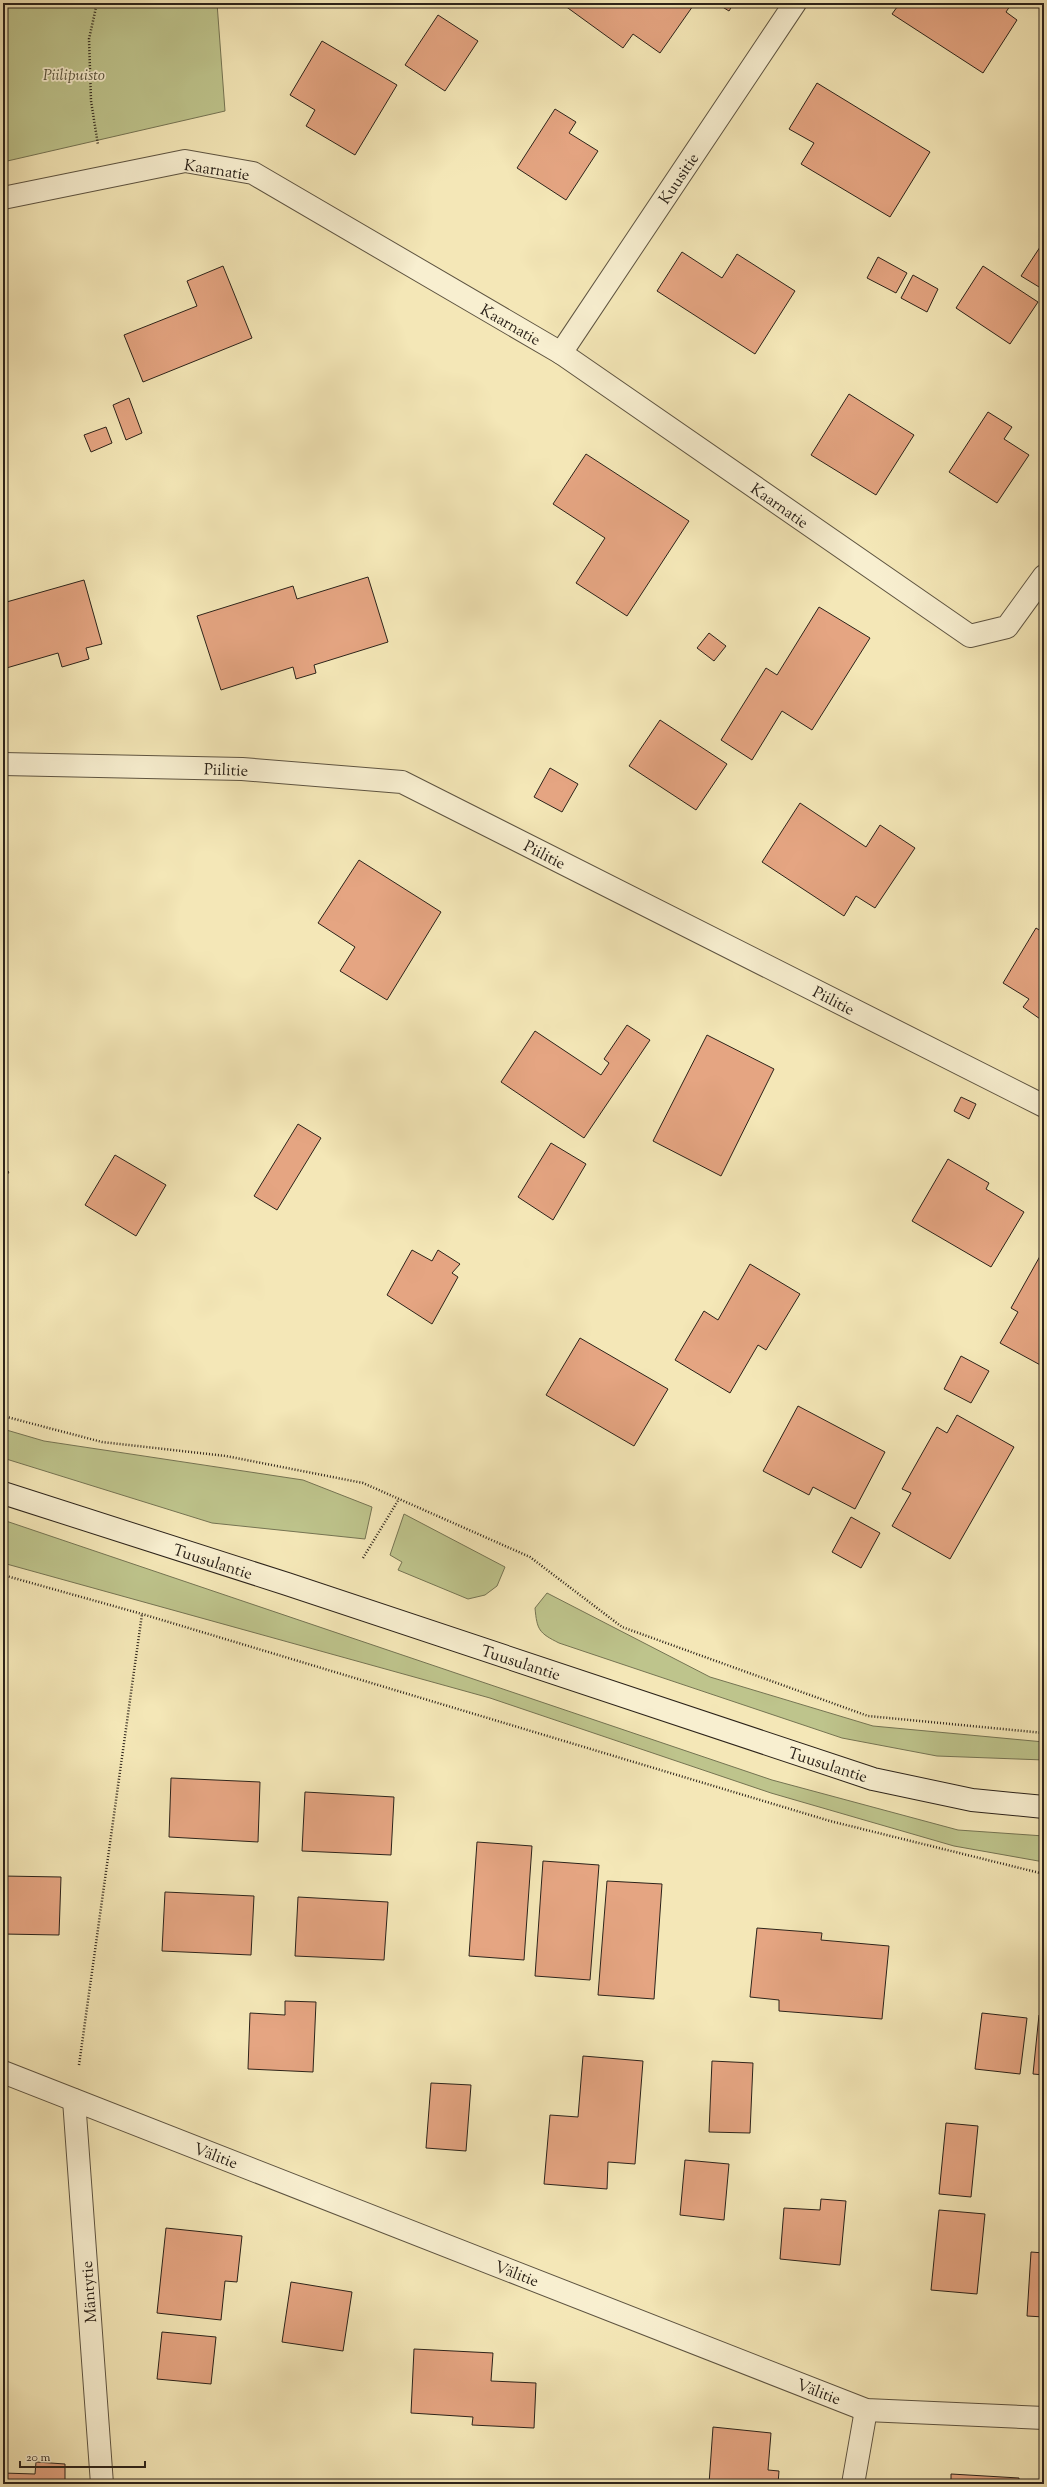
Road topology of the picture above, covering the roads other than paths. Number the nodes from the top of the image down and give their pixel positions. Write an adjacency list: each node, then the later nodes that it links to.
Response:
1 (795, 3): 3 (street, Kuusitie)
2 (3, 198): 3 (street, Kaarnatie)
3 (561, 353): 4 (street, Kaarnatie)
4 (1044, 576)
5 (3, 764): 6 (street, Piilitie)
6 (1044, 1106)
7 (3, 1493): 8 (street, Tuusulantie)
8 (1044, 1807)
9 (3, 2072): 10 (street, Välitie)
10 (74, 2100): 11 (street, Välitie); 13 (street, Mäntytie)
11 (866, 2410): 12 (street, Välitie); 14 (street)
12 (1044, 2418)
13 (102, 2484)
14 (853, 2484)

